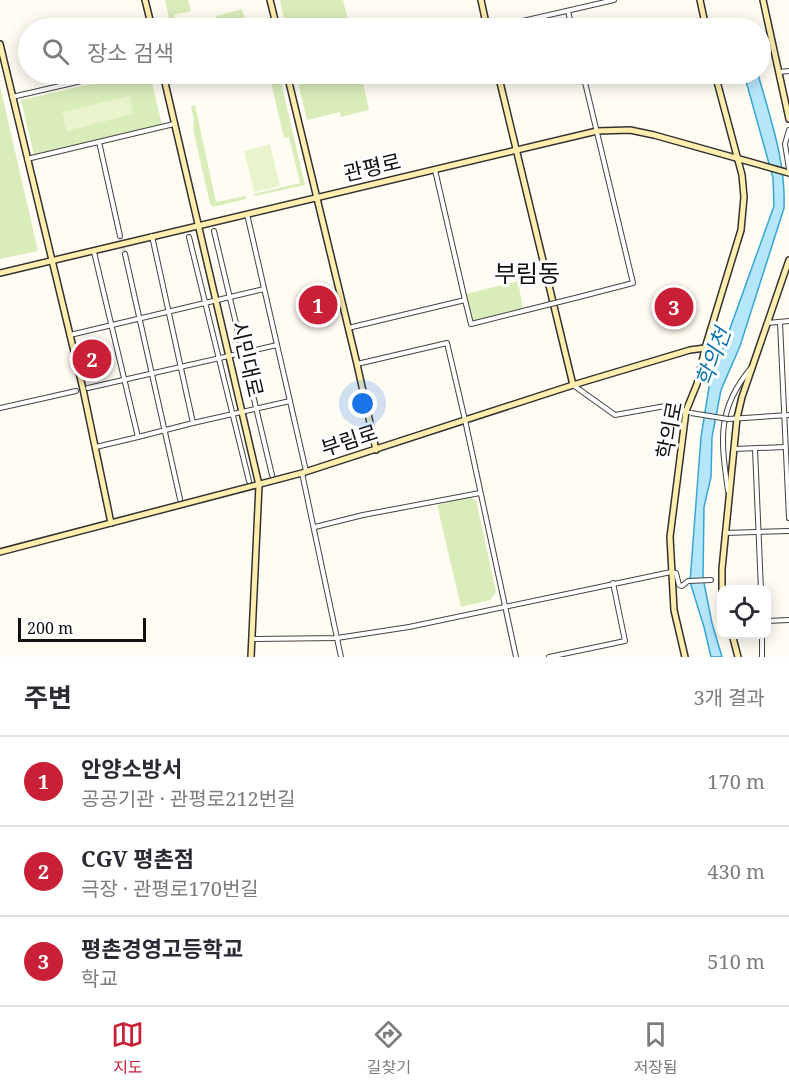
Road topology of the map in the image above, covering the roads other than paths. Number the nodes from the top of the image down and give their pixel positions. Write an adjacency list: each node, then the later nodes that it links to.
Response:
1 (146, 0): 9 (street)
2 (270, 0): 10 (street)
3 (481, 0): 11 (street)
4 (614, 0): 7 (street)
5 (700, 0): 14 (street)
6 (763, 0): 15 (street)
7 (597, 2): 8 (street)
8 (568, 11): 12 (street); 13 (street)
9 (150, 18)
10 (274, 18)
11 (486, 18)
12 (539, 18)
13 (570, 18)
14 (704, 18)
15 (767, 18)
16 (771, 36): 19 (street)
17 (0, 44): 26 (street)
18 (789, 71): 19 (street)
19 (779, 72): 27 (street)
20 (69, 84): 26 (street)
21 (166, 84): 28 (street, 시민대로)
22 (289, 84): 37 (street)
23 (501, 84): 32 (street)
24 (585, 84): 30 (street)
25 (718, 84): 33 (street, 학의로)
26 (12, 97): 34 (street)
27 (789, 118)
28 (174, 124): 31 (street); 39 (street, 시민대로)
29 (789, 130): 36 (street)
30 (597, 131): 32 (street, 관평로); 33 (street, 관평로); 52 (street, bridge)
31 (99, 142): 34 (street); 41 (street)
32 (517, 149): 35 (street, 관평로); 74 (street)
33 (737, 158): 36 (street, 관평로); 65 (street, 학의로)
34 (27, 159): 47 (street)
35 (435, 170): 37 (street, 관평로); 52 (street)
36 (789, 171)
37 (316, 198): 38 (street, 관평로); 60 (street)
38 (247, 214): 39 (street, 관평로); 49 (street)
39 (200, 225): 42 (street, 관평로); 51 (street, 시민대로)
40 (214, 231): 50 (street)
41 (120, 236)
42 (152, 236): 44 (street, 관평로); 54 (street)
43 (189, 237): 53 (street)
44 (94, 252): 47 (street, 관평로); 59 (street)
45 (125, 254): 55 (street)
46 (789, 260): 57 (street)
47 (51, 261): 48 (street, 관평로); 61 (street)
48 (0, 273)
49 (264, 289): 50 (street); 62 (street)
50 (230, 297): 51 (street); 66 (street)
51 (217, 300): 53 (street); 67 (street, 시민대로)
52 (465, 300): 60 (street)
53 (205, 302): 54 (street); 68 (street)
54 (168, 311): 55 (street); 71 (street)
55 (140, 318): 59 (street); 72 (street)
56 (789, 321): 58 (street)
57 (767, 323): 58 (street); 70 (street)
58 (780, 323): 64 (street)
59 (112, 326): 61 (street); 73 (street)
60 (348, 328): 69 (street)
61 (69, 335): 89 (street)
62 (277, 345): 66 (street); 77 (street)
63 (789, 345): 64 (street)
64 (781, 346): 83 (street)
65 (705, 348): 74 (street, 부림로); 81 (street, 학의로)
66 (243, 352): 67 (street); 79 (street)
67 (230, 355): 68 (street); 80 (street, 시민대로)
68 (219, 358): 71 (street); 82 (street)
69 (357, 364): 85 (street); 93 (street)
70 (753, 365): 84 (street); 100 (street)
71 (181, 367): 72 (street); 86 (street)
72 (153, 374): 73 (street); 87 (street)
73 (125, 380): 75 (street); 88 (street)
74 (573, 385): 81 (street); 85 (street, 부림로)
75 (88, 388)
76 (76, 391): 78 (street)
77 (290, 401): 79 (street); 95 (street)
78 (0, 408)
79 (256, 409): 80 (street); 96 (street)
80 (243, 412): 82 (street); 98 (street, 시민대로)
81 (688, 412): 84 (street, bridge); 109 (street, 학의로)
82 (233, 414): 86 (street); 97 (street)
83 (786, 415): 84 (street); 90 (street)
84 (737, 418): 91 (street)
85 (465, 420): 93 (street, 부림로); 99 (street)
86 (193, 423): 87 (street)
87 (165, 429): 88 (street); 101 (street)
88 (138, 437): 89 (street)
89 (96, 447): 103 (street)
90 (785, 447): 92 (street); 94 (street)
91 (733, 449): 92 (street); 100 (street)
92 (755, 449): 107 (street)
93 (376, 450): 95 (street, 부림로)
94 (787, 458): 102 (street)
95 (304, 472): 98 (street, 부림로); 104 (street)
96 (272, 475)
97 (249, 481)
98 (259, 485): 103 (street, 부림로); 118 (street, 시민대로)
99 (480, 493): 104 (street); 114 (street)
100 (729, 496): 106 (street)
101 (180, 499)
102 (789, 518)
103 (111, 523): 108 (street, 부림로)
104 (315, 528): 117 (street)
105 (789, 531): 107 (street)
106 (725, 533): 107 (street); 112 (street)
107 (759, 533): 113 (street)
108 (0, 552)
109 (671, 572): 110 (street); 111 (street); 125 (street, 학의로)
110 (710, 580)
111 (613, 583): 114 (street); 124 (street)
112 (722, 585)
113 (761, 585)
114 (505, 606): 117 (street); 123 (street)
115 (789, 620): 116 (street)
116 (771, 621)
117 (337, 638): 118 (street); 122 (street)
118 (252, 639): 121 (street, 시민대로)
119 (733, 639): 126 (street)
120 (762, 639): 127 (street)
121 (251, 657)
122 (341, 657)
123 (516, 657)
124 (549, 657)
125 (685, 657)
126 (738, 657)
127 (762, 657)

